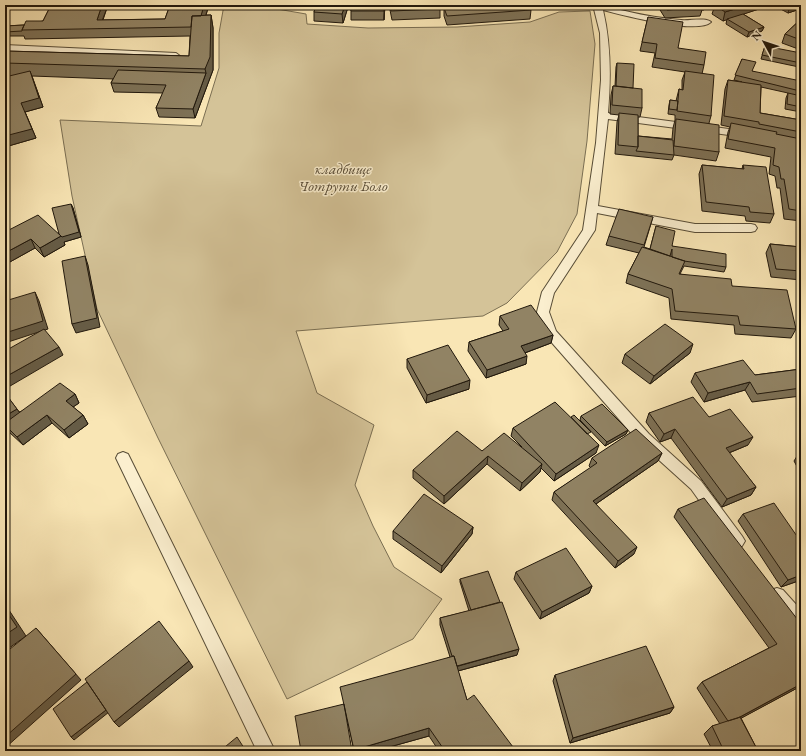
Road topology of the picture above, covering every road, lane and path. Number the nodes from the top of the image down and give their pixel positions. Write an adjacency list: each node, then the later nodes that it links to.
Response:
1 (597, 6): 2 (lane); 5 (lane)
2 (707, 22)
3 (5, 48): 4 (lane)
4 (176, 56)
5 (603, 115): 6 (lane); 7 (lane)
6 (756, 136)
7 (592, 209): 8 (lane); 10 (lane)
8 (751, 228)
9 (123, 458): 13 (lane)
10 (742, 548)
11 (769, 585): 12 (lane)
12 (801, 622)
13 (266, 751)

